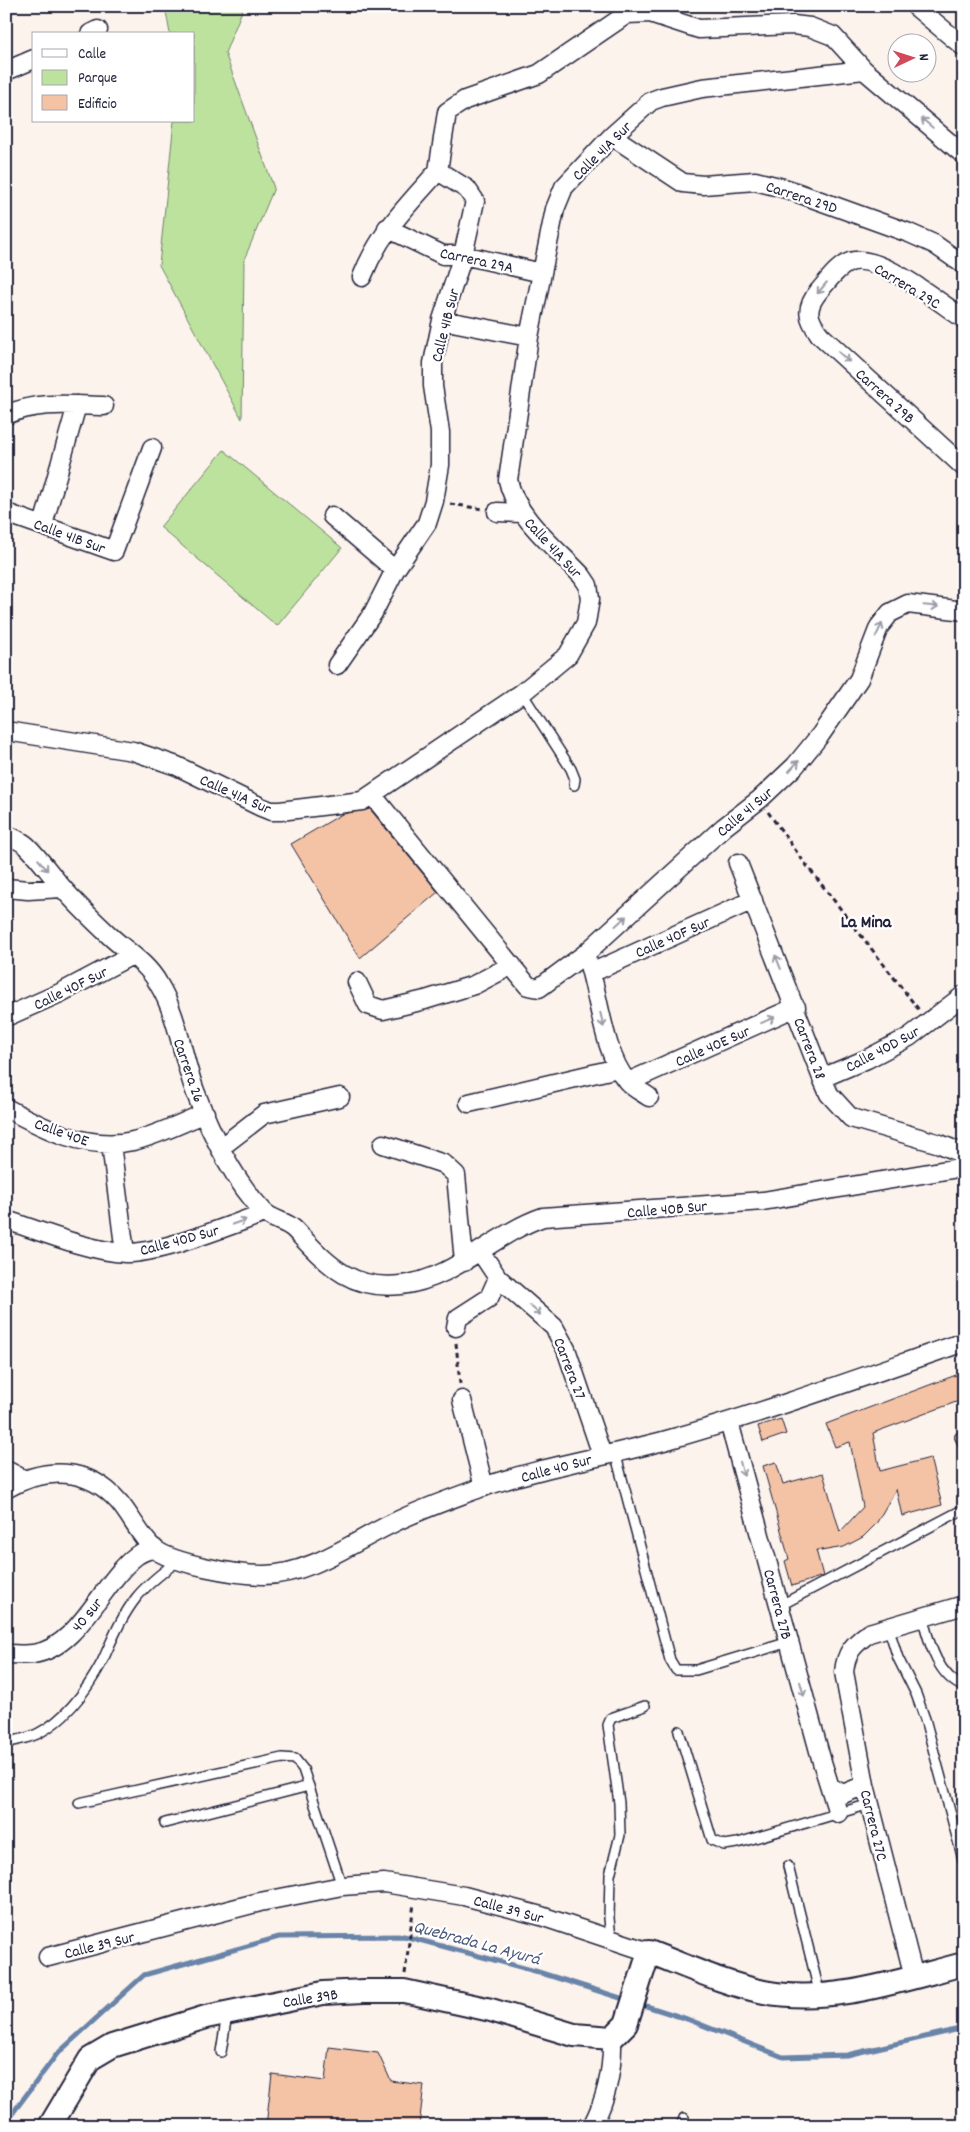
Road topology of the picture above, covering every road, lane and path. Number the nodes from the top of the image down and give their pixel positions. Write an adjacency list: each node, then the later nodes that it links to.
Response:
1 (915, 6): 2 (street)
2 (964, 47)
3 (32, 60): 5 (street)
4 (864, 70): 6 (street, Calle 41A Sur); 7 (street, one-way to 4); 8 (street)
5 (6, 71)
6 (612, 136): 11 (street, Carrera 29D); 12 (street, Calle 41A Sur)
7 (964, 155)
8 (438, 171): 9 (street); 10 (street, Calle 41B Sur)
9 (387, 228): 10 (street, Carrera 29A); 13 (street)
10 (463, 255): 12 (street, Carrera 29A); 15 (street, Calle 41B Sur)
11 (964, 265)
12 (542, 273): 17 (street, Calle 41A Sur)
13 (362, 277)
14 (964, 319): 16 (street, Carrera 29C, one-way to 16)
15 (442, 320): 17 (street); 23 (street, Calle 41B Sur)
16 (810, 322): 22 (street, Carrera 29B, one-way to 22)
17 (529, 337): 26 (street, Calle 41A Sur)
18 (76, 405): 19 (street); 20 (street); 28 (street)
19 (104, 406)
20 (6, 415)
21 (152, 448): 28 (street, Calle 41B Sur)
22 (964, 467)
23 (434, 501): 24 (path); 29 (street, Calle 41B Sur)
24 (498, 512): 26 (street)
25 (6, 513): 28 (street, Calle 41B Sur)
26 (522, 513): 32 (street, Calle 41A Sur)
27 (332, 516): 29 (street)
28 (43, 525)
29 (395, 570): 31 (street, Calle 41B Sur)
30 (964, 611): 36 (street, Calle 41 Sur, one-way to 30)
31 (337, 665)
32 (522, 693): 34 (lane); 35 (street, Calle 41A Sur)
33 (6, 731): 35 (street, Calle 41A Sur)
34 (574, 785)
35 (373, 796): 44 (street)
36 (760, 799): 42 (street, Calle 41 Sur, one-way to 36); 50 (path)
37 (6, 834): 40 (street, Carrera 26, one-way to 40)
38 (738, 863): 41 (street, Carrera 28)
39 (6, 888): 40 (street)
40 (62, 888): 43 (street, Carrera 26)
41 (753, 900): 45 (street, Calle 40F Sur); 48 (street, Carrera 28, one-way to 41)
42 (585, 954): 44 (street, Calle 41 Sur); 45 (street)
43 (132, 955): 49 (street, Calle 40F Sur); 58 (street, Carrera 26)
44 (512, 965): 46 (street)
45 (591, 973): 51 (street, one-way to 51)
46 (357, 982)
47 (964, 995): 50 (street, Calle 40D Sur)
48 (796, 1008): 52 (street, Carrera 28); 53 (street, Calle 40E Sur, one-way to 48)
49 (6, 1017)
50 (928, 1022): 52 (street, Calle 40D Sur)
51 (618, 1068): 53 (street); 56 (street)
52 (822, 1078): 62 (street, Carrera 28)
53 (628, 1082): 55 (street)
54 (340, 1097): 61 (street)
55 (649, 1097)
56 (469, 1103)
57 (6, 1108): 59 (street, Calle 40E)
58 (205, 1113): 59 (street, Calle 40E); 61 (street, Carrera 26)
59 (112, 1144): 67 (street)
60 (383, 1144): 68 (street)
61 (220, 1148): 64 (street, Carrera 26)
62 (964, 1154)
63 (964, 1167): 66 (street, Calle 40B Sur)
64 (265, 1213): 67 (street, Calle 40D Sur, one-way to 64); 70 (street, Carrera 26)
65 (6, 1220): 67 (street, Calle 40D Sur)
66 (480, 1251): 68 (street, Calle 40B Sur); 69 (street, Carrera 27)
67 (125, 1253)
68 (464, 1262): 70 (street, Calle 40B Sur)
69 (498, 1278): 71 (street); 75 (street, Carrera 27, one-way to 75)
70 (384, 1285)
71 (456, 1328): 73 (path)
72 (964, 1342): 74 (street, Calle 40 Sur)
73 (462, 1400): 78 (street)
74 (729, 1422): 75 (street, Calle 40 Sur); 84 (street, Carrera 27B, one-way to 84)
75 (608, 1453): 78 (street, Calle 40 Sur); 87 (lane)
76 (6, 1470): 77 (street)
77 (23, 1479): 79 (street); 81 (street)
78 (484, 1487): 82 (street, Calle 40 Sur)
79 (6, 1489)
80 (964, 1509): 84 (lane)
81 (154, 1548): 82 (street, Calle 40 Sur); 88 (street, 40 sur)
82 (179, 1560): 92 (lane)
83 (964, 1605): 85 (street)
84 (779, 1606): 87 (street, Carrera 27B)
85 (922, 1616): 86 (street); 89 (lane)
86 (888, 1626): 95 (street, Carrera 27C); 100 (lane)
87 (789, 1642): 94 (street, Carrera 27B, one-way to 94)
88 (6, 1654)
89 (964, 1687)
90 (646, 1706): 104 (lane)
91 (679, 1731): 98 (lane)
92 (6, 1743)
93 (309, 1786): 96 (lane); 99 (lane); 102 (lane)
94 (830, 1786): 95 (street); 98 (street, Carrera 27B)
95 (865, 1786): 97 (street, Carrera 27C)
96 (79, 1803)
97 (870, 1804): 98 (lane); 109 (street, Carrera 27C)
98 (838, 1813)
99 (165, 1823)
100 (964, 1863)
101 (788, 1866): 110 (lane)
102 (342, 1886): 104 (street, Calle 39 Sur); 106 (street, Calle 39 Sur)
103 (412, 1924): 107 (path)
104 (611, 1939): 105 (street, Calle 39 Sur)
105 (649, 1952): 110 (street, Calle 39 Sur); 112 (street)
106 (48, 1957)
107 (407, 1957)
108 (964, 1964): 109 (street, Calle 39 Sur)
109 (914, 1976): 110 (street, Calle 39 Sur)
110 (820, 1995)
111 (228, 2012): 112 (street, Calle 39B); 113 (lane); 114 (street, Calle 39B)
112 (619, 2031): 115 (street)
113 (221, 2052)
114 (50, 2126)
115 (592, 2126)

